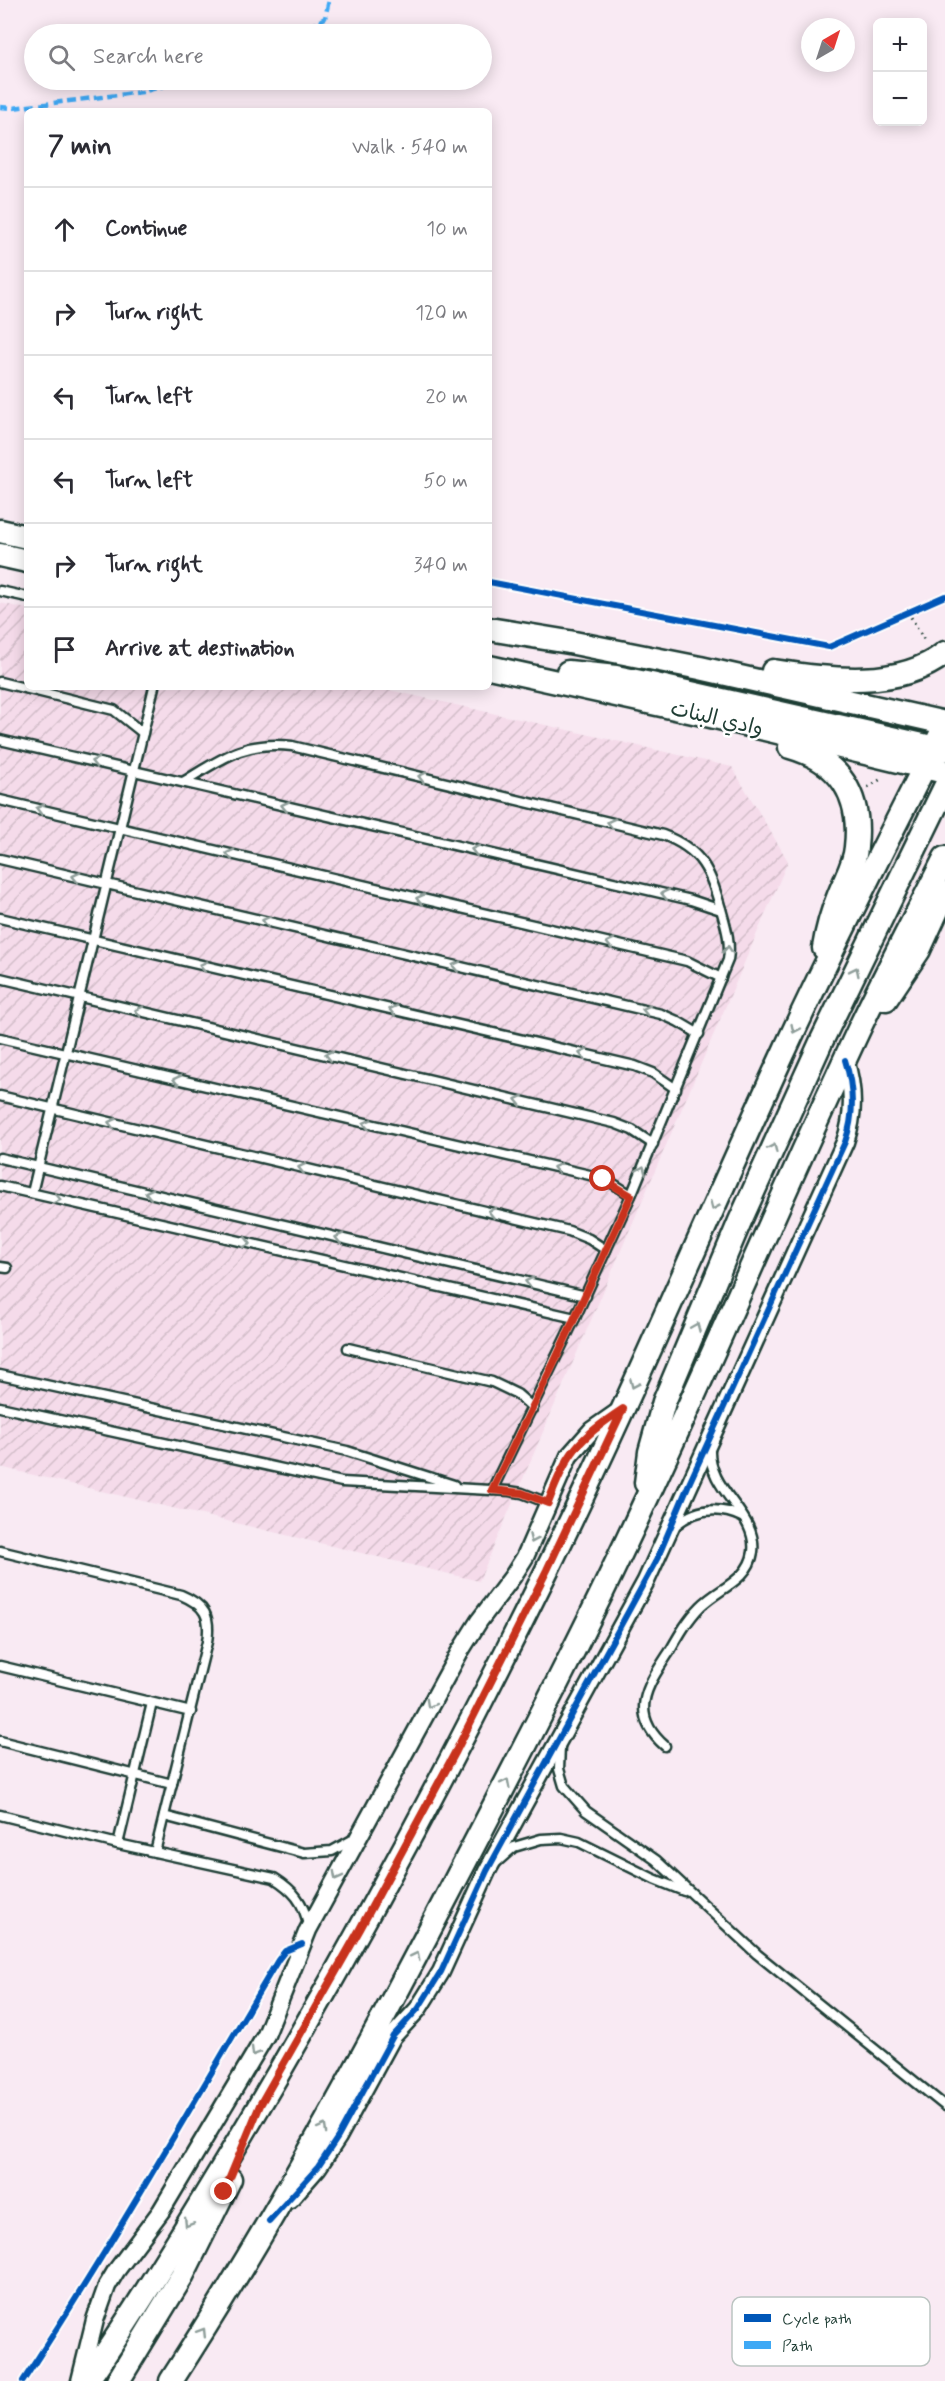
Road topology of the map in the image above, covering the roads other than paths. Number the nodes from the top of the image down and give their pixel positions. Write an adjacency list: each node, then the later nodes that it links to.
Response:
1 (0, 531): 2 (main road)
2 (24, 536)
3 (0, 555): 4 (main road)
4 (24, 560)
5 (0, 591): 6 (lane)
6 (24, 596)
7 (492, 629): 10 (main road)
8 (940, 657): 10 (main road)
9 (492, 668): 11 (main road, وادي البنات)
10 (700, 668): 17 (main road)
11 (512, 672): 16 (main road, وادي البنات); 20 (main road)
12 (0, 682): 13 (lane)
13 (24, 688)
14 (33, 690): 18 (lane)
15 (153, 690): 18 (lane)
16 (698, 713): 20 (main road, وادي البنات); 33 (main road)
17 (945, 724): 20 (main road)
18 (142, 734): 21 (lane)
19 (0, 740): 21 (lane, one-way to 19)
20 (938, 760): 33 (main road)
21 (133, 771): 22 (lane); 25 (lane)
22 (183, 782): 30 (lane, one-way to 22); 30 (lane, one-way to 22)
23 (945, 787): 63 (main road, one-way to 23)
24 (0, 800): 25 (lane, one-way to 24)
25 (119, 828): 28 (lane); 35 (lane, one-way to 25)
26 (945, 858): 37 (main road)
27 (0, 859): 28 (lane, one-way to 27)
28 (106, 884): 32 (lane); 38 (lane, one-way to 28)
29 (945, 893): 37 (main road)
30 (721, 910): 35 (lane, one-way to 30)
31 (0, 918): 32 (lane)
32 (93, 940): 36 (lane); 42 (lane, one-way to 32)
33 (820, 976): 58 (main road, one-way to 58)
34 (0, 978): 36 (lane)
35 (721, 978): 38 (lane)
36 (79, 997): 40 (lane); 45 (lane, one-way to 36)
37 (862, 1023): 41 (main road)
38 (699, 1034): 42 (lane)
39 (0, 1038): 40 (lane)
40 (66, 1054): 44 (lane); 50 (lane, one-way to 40)
41 (845, 1060): 59 (street); 63 (main road)
42 (676, 1089): 45 (lane)
43 (0, 1096): 44 (lane)
44 (53, 1108): 47 (lane); 51 (lane, one-way to 44)
45 (653, 1144): 50 (lane, one-way to 45)
46 (0, 1158): 47 (lane)
47 (39, 1167): 49 (lane); 52 (lane, one-way to 47)
48 (0, 1186): 49 (lane)
49 (32, 1193): 53 (lane, one-way to 53)
50 (631, 1196): 51 (lane)
51 (606, 1250): 52 (lane)
52 (586, 1296): 53 (lane)
53 (575, 1318): 57 (lane)
54 (348, 1348): 57 (lane)
55 (0, 1375): 60 (lane)
56 (0, 1407): 60 (lane)
57 (533, 1408): 61 (lane)
58 (623, 1409): 62 (street); 83 (main road)
59 (712, 1434): 64 (lane); 65 (street)
60 (465, 1488): 61 (lane)
61 (492, 1490): 62 (lane)
62 (548, 1503): 77 (street, one-way to 77)
63 (645, 1503): 85 (main road, one-way to 63)
64 (742, 1518): 65 (lane); 72 (lane)
65 (670, 1532): 70 (street)
66 (0, 1551): 69 (lane)
67 (0, 1666): 68 (lane)
68 (152, 1703): 69 (lane); 73 (lane)
69 (191, 1712): 74 (lane)
70 (562, 1733): 80 (street); 81 (lane)
71 (0, 1741): 73 (lane)
72 (665, 1746)
73 (135, 1774): 74 (lane); 78 (lane)
74 (172, 1784): 76 (lane)
75 (0, 1815): 78 (lane)
76 (164, 1816): 77 (lane); 79 (lane)
77 (357, 1837): 82 (street, one-way to 82)
78 (118, 1844): 79 (lane)
79 (155, 1852): 82 (lane)
80 (488, 1871): 81 (lane); 85 (street)
81 (690, 1894): 84 (lane)
82 (308, 1930): 86 (street, one-way to 86)
83 (260, 2105): 87 (main road, one-way to 87); 88 (main road)
84 (945, 2106)
85 (269, 2221): 89 (main road, one-way to 85)
86 (80, 2381)
87 (87, 2381)
88 (118, 2381)
89 (171, 2381)

